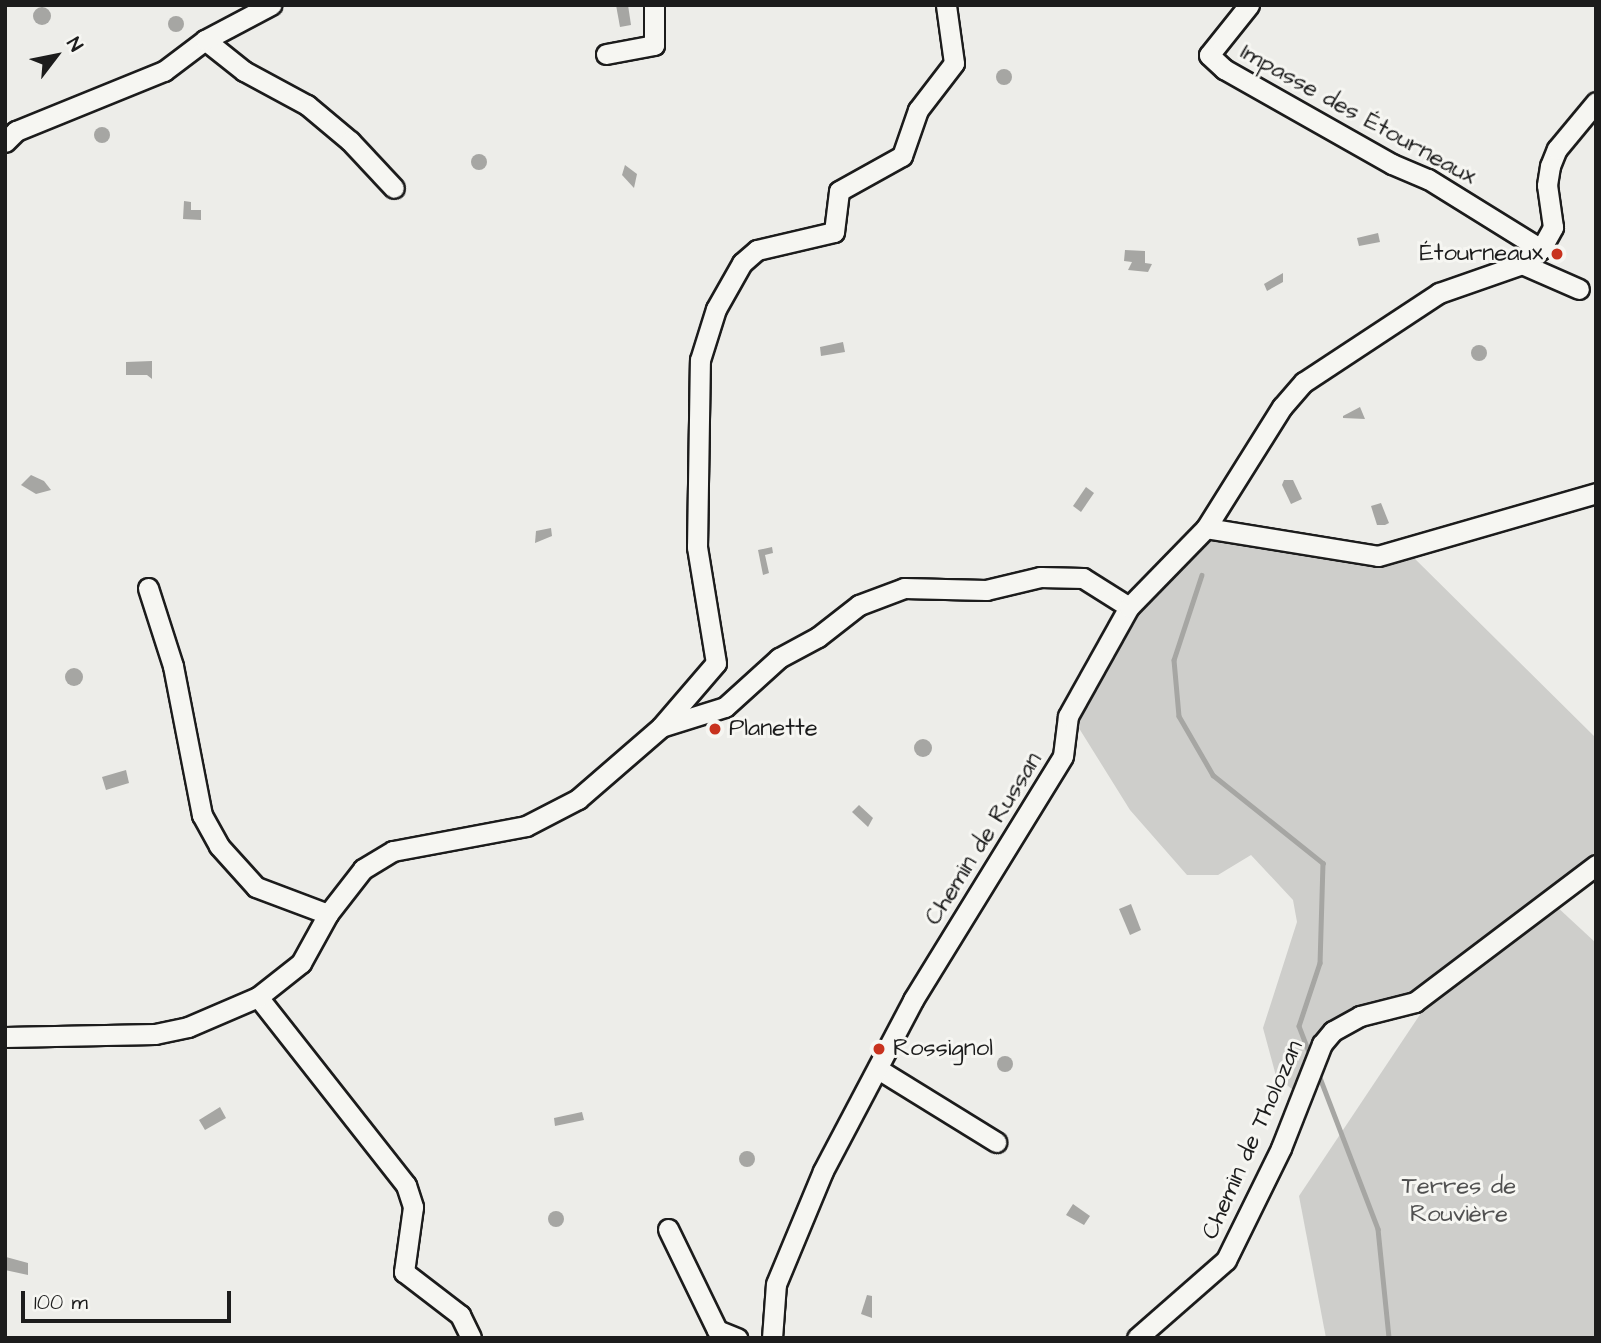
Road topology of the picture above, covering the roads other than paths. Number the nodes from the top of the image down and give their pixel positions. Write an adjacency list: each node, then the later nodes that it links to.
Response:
1 (271, 5): 5 (street)
2 (654, 5): 7 (street)
3 (946, 5): 18 (street)
4 (1249, 5): 11 (street, Impasse des Étourneaux)
5 (236, 13): 6 (street)
6 (205, 40): 9 (street); 10 (street)
7 (606, 54)
8 (1596, 102): 11 (street)
9 (5, 142)
10 (394, 188)
11 (1541, 249): 12 (street, Chemin de Russan)
12 (1522, 264): 13 (street); 15 (street, Chemin de Russan)
13 (1579, 289)
14 (1596, 493): 15 (street)
15 (1206, 528): 17 (street, Chemin de Russan)
16 (148, 588): 20 (street)
17 (1129, 607): 18 (street); 23 (street, Chemin de Russan)
18 (661, 727): 20 (street)
19 (1596, 865): 29 (street, Chemin de Tholozan)
20 (328, 914): 21 (street)
21 (258, 997): 22 (street); 26 (street)
22 (5, 1037)
23 (878, 1069): 24 (street); 28 (street, Chemin de Russan)
24 (996, 1142)
25 (668, 1229): 27 (street)
26 (471, 1338)
27 (737, 1338)
28 (772, 1338)
29 (1138, 1338)

